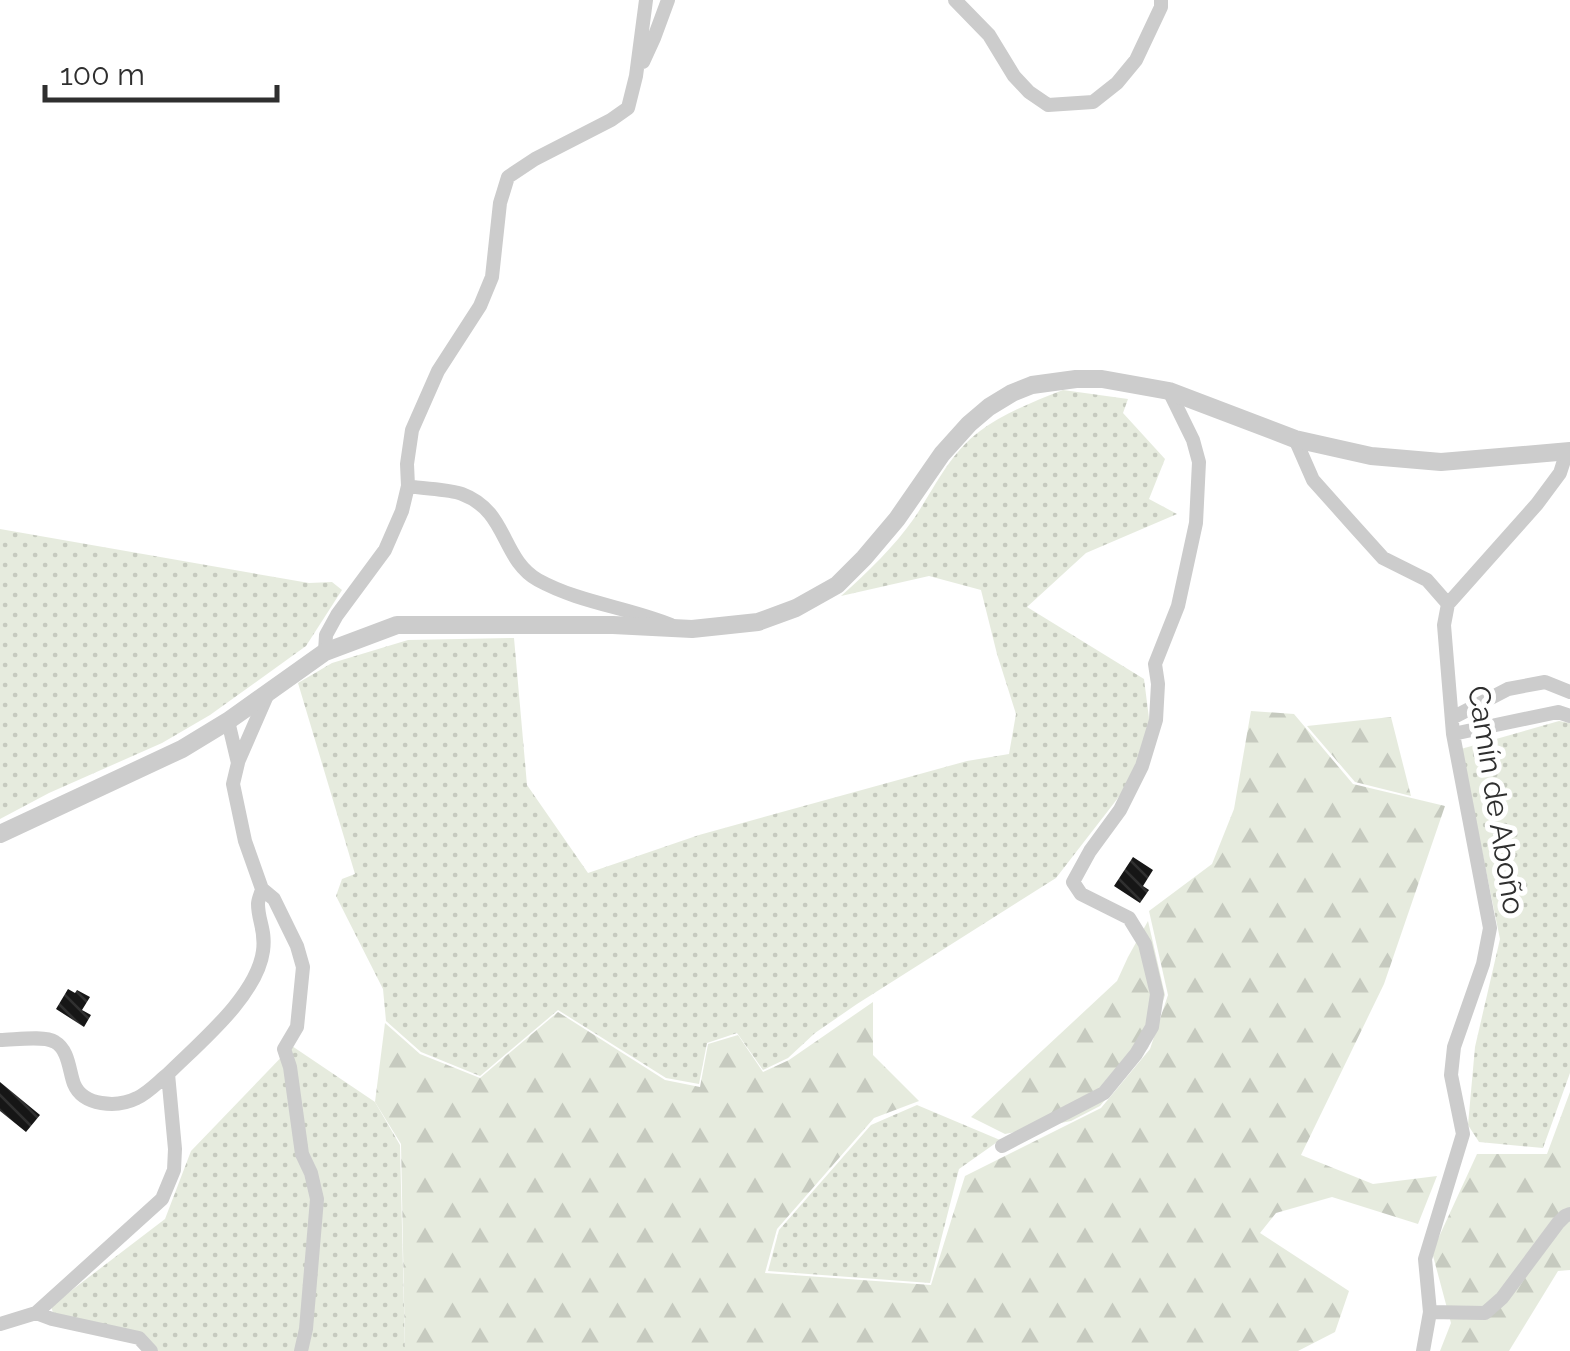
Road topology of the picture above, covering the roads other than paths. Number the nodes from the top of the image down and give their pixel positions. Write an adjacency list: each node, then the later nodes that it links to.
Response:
1 (646, 0): 5 (street)
2 (668, 0): 5 (street)
3 (955, 0): 4 (street)
4 (1161, 0)
5 (636, 76): 9 (street)
6 (1169, 391): 7 (street); 11 (street); 24 (street)
7 (1295, 439): 8 (street); 10 (street)
8 (1568, 451): 10 (street)
9 (408, 486): 11 (street); 12 (street)
10 (1448, 604): 16 (street, Camín de Aboño)
11 (680, 629): 12 (street)
12 (325, 652): 13 (street)
13 (270, 691): 17 (street); 19 (street)
14 (1570, 692): 16 (street)
15 (1570, 716): 18 (street)
16 (1452, 718): 18 (street, Camín de Aboño)
17 (228, 721): 19 (street); 20 (street)
18 (1453, 734): 27 (street, Camín de Aboño)
19 (238, 763): 21 (street)
20 (0, 834)
21 (262, 889): 23 (street); 30 (street)
22 (0, 1040): 23 (street)
23 (168, 1074): 26 (street)
24 (1002, 1146)
25 (1570, 1214): 27 (street)
26 (36, 1312): 28 (street); 29 (street)
27 (1430, 1312): 31 (street, Camín de Aboño)
28 (0, 1324)
29 (151, 1351)
30 (301, 1351)
31 (1423, 1351)

